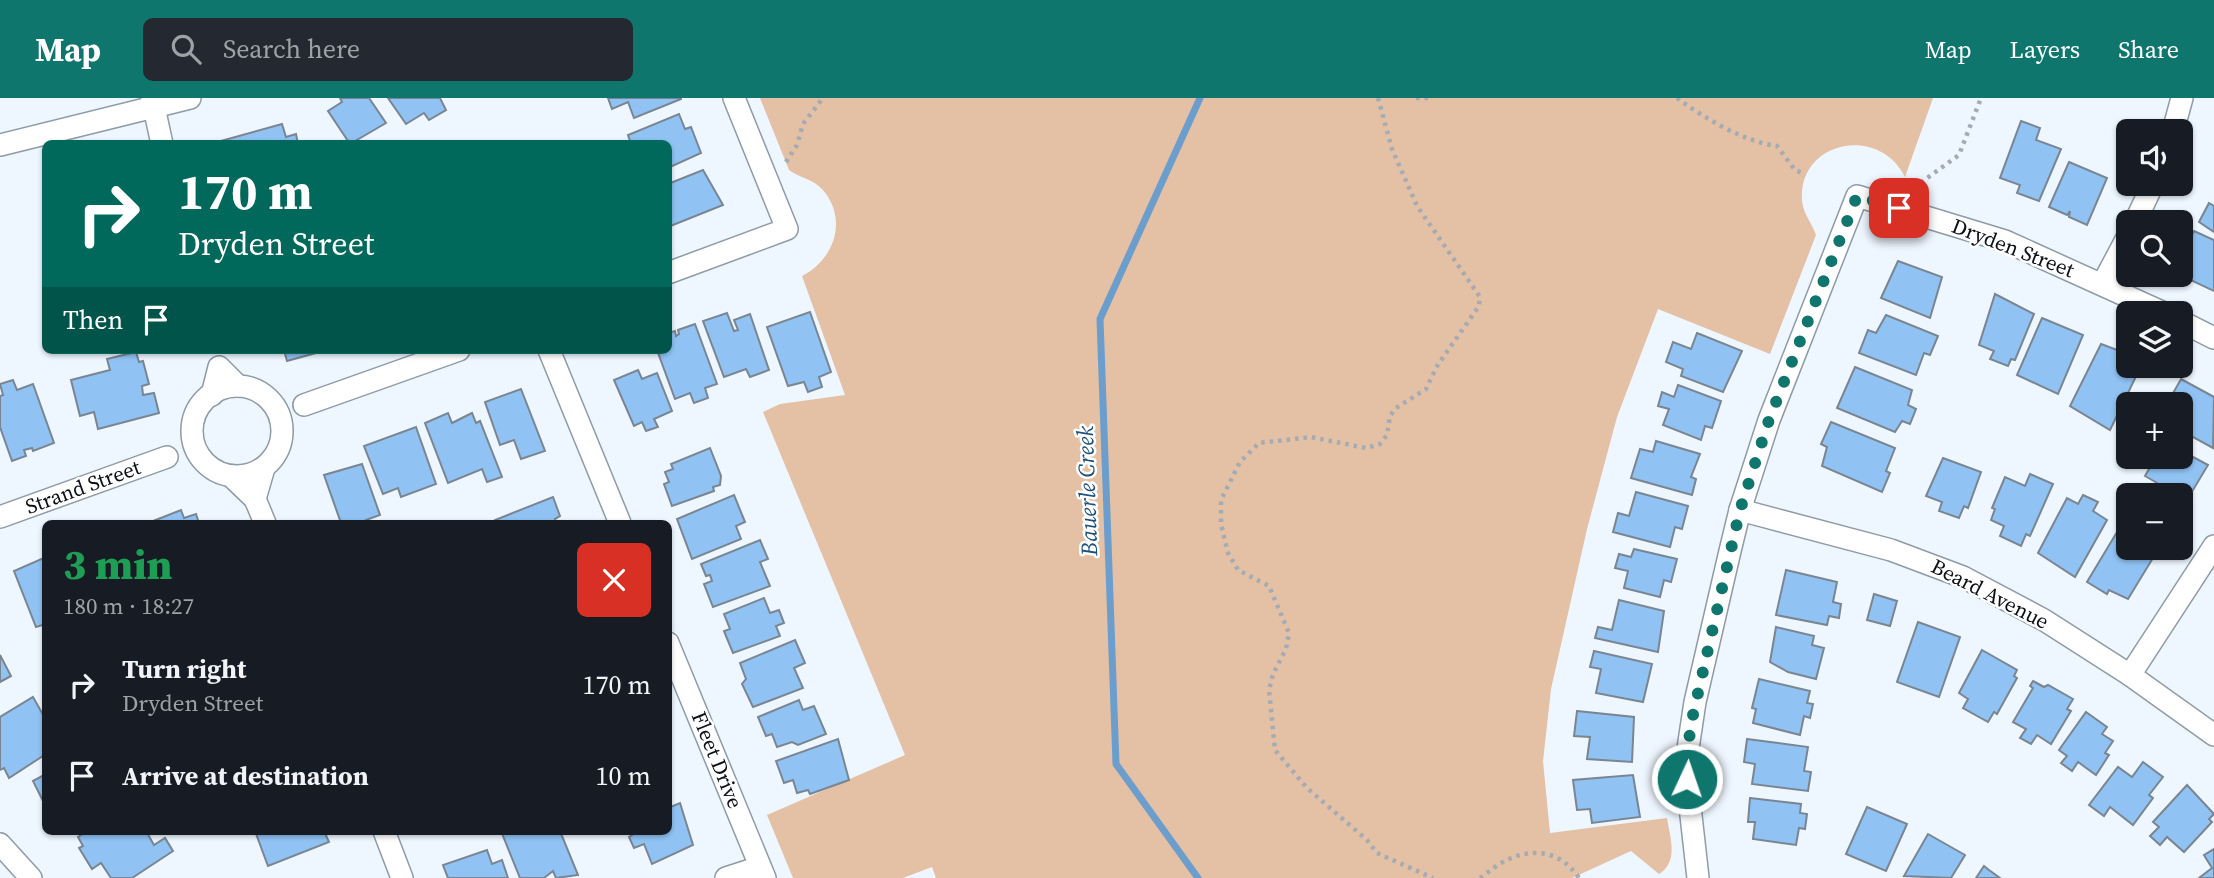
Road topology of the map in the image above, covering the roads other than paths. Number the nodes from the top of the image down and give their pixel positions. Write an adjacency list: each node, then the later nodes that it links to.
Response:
1 (190, 98): 4 (street)
2 (734, 98): 9 (street)
3 (2182, 98): 5 (street)
4 (153, 103): 6 (street); 7 (street)
5 (2176, 119)
6 (161, 140)
7 (0, 145)
8 (2116, 259): 10 (street)
9 (672, 272)
10 (2103, 283): 11 (street, Dryden Street); 28 (street, Dryden Street)
11 (2140, 301)
12 (2193, 328): 13 (street)
13 (2214, 338)
14 (448, 354): 20 (street)
15 (551, 354): 31 (street)
16 (216, 359): 17 (street); 18 (street)
17 (238, 386): 18 (street); 19 (street)
18 (212, 395): 22 (street)
19 (273, 404): 20 (street); 21 (street)
20 (304, 405): 21 (street)
21 (282, 430): 25 (street)
22 (192, 432): 23 (street, Strand Street); 24 (street)
23 (167, 457): 24 (street, Strand Street); 29 (street, Strand Street)
24 (201, 459): 26 (street)
25 (264, 468): 26 (street); 27 (street)
26 (231, 476): 27 (street)
27 (255, 499): 30 (street)
28 (1740, 510): 34 (street, Beard Avenue); 42 (street)
29 (0, 517)
30 (264, 520)
31 (619, 520)
32 (2214, 545): 34 (street)
33 (672, 652): 38 (street, Fleet Drive)
34 (2130, 674): 35 (street, Beard Avenue)
35 (2214, 735)
36 (386, 835): 40 (street)
37 (0, 844): 39 (street)
38 (763, 872): 41 (street)
39 (31, 878)
40 (402, 878)
41 (726, 878)
42 (1698, 878)

